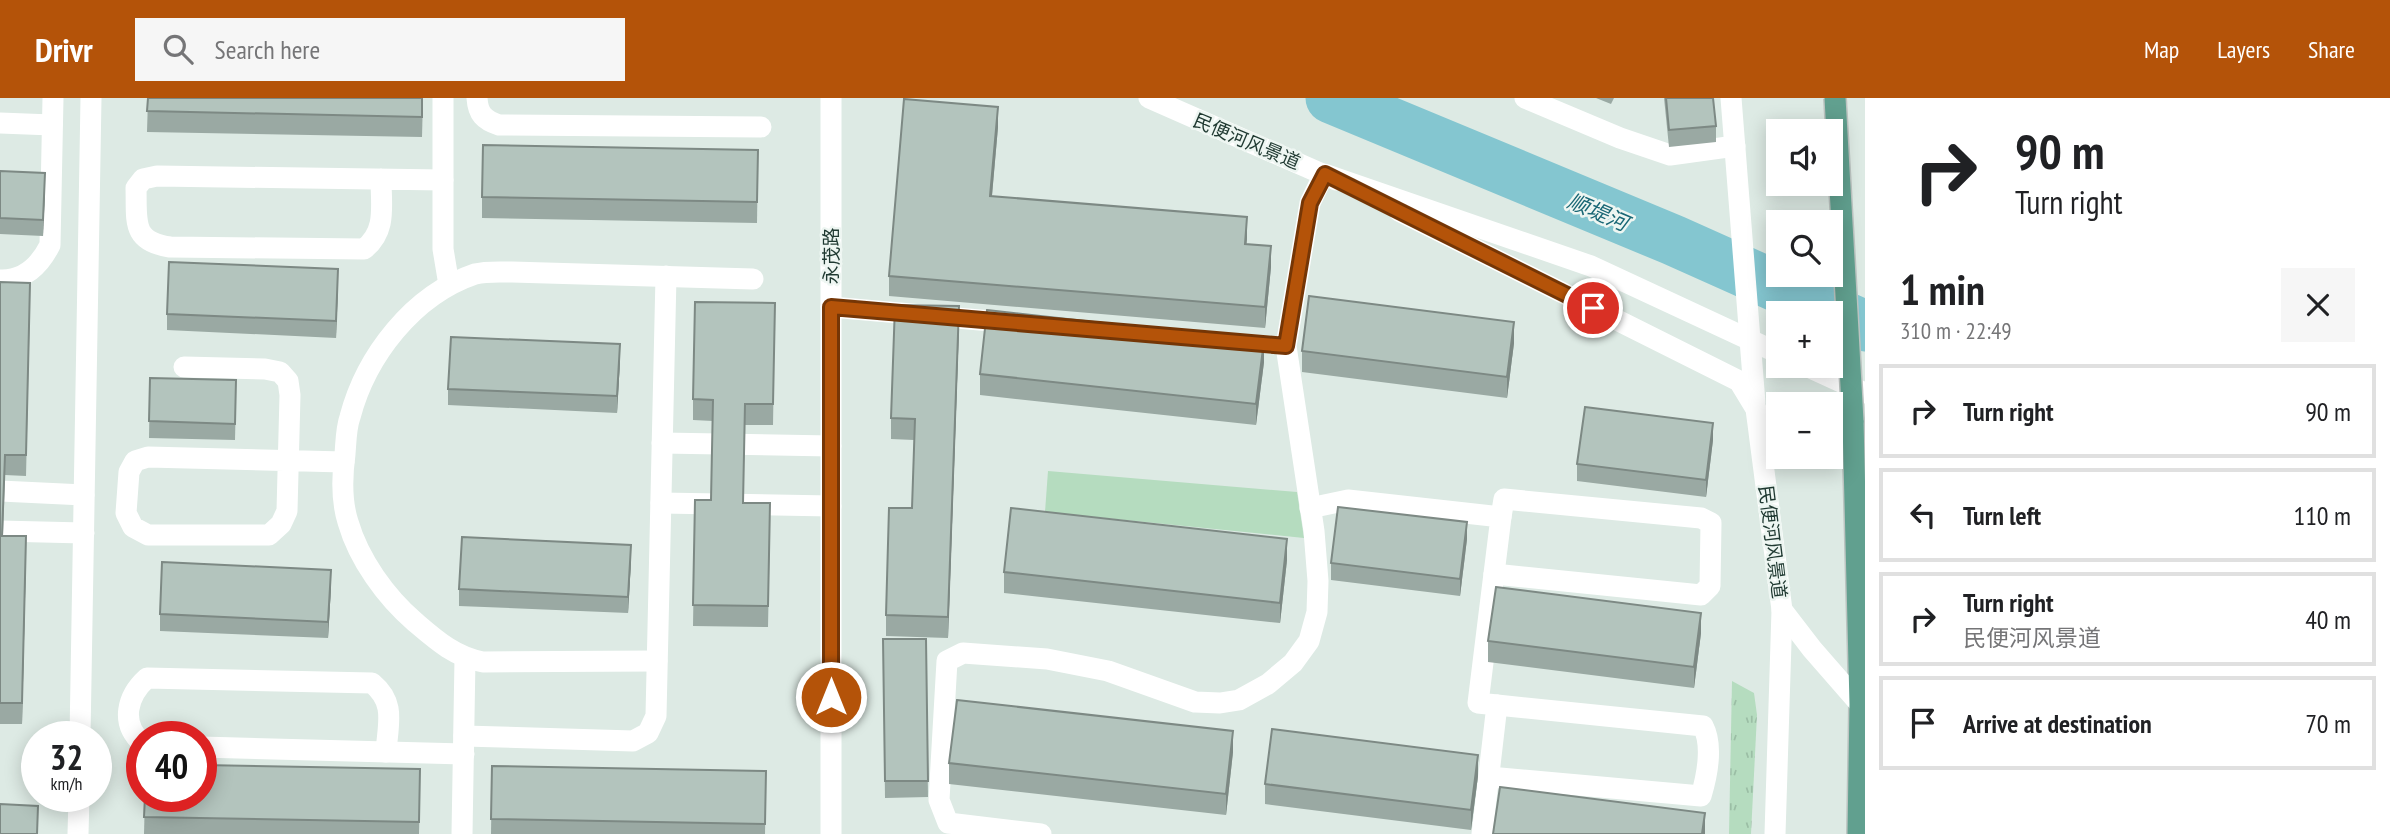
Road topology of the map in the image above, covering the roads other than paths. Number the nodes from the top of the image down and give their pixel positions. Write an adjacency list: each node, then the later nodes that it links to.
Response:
1 (53, 98): 11 (street)
2 (91, 98): 36 (street)
3 (443, 98): 16 (street)
4 (477, 98): 12 (street)
5 (831, 98): 21 (street, 永茂路)
6 (1149, 98): 14 (street, 民便河风景道)
7 (1525, 98): 13 (street)
8 (1731, 98): 13 (street)
9 (1835, 98): 47 (main road, bridge)
10 (0, 123): 11 (street)
11 (52, 125): 19 (street)
12 (761, 127)
13 (1735, 146): 23 (street)
14 (1325, 174): 23 (street); 25 (street); 30 (street, 民便河风景道)
15 (381, 179): 15 (street); 16 (street)
16 (443, 180): 20 (street)
17 (666, 276): 18 (street); 20 (street); 31 (street)
18 (753, 279)
19 (0, 280)
20 (449, 285): 34 (street)
21 (831, 307): 22 (street); 32 (street, 永茂路)
22 (1028, 324)
23 (1750, 339): 26 (street); 30 (street)
24 (1259, 344): 25 (street)
25 (1286, 346): 39 (street)
26 (1766, 347)
27 (184, 367): 33 (street)
28 (1832, 378): 29 (street)
29 (1865, 393)
30 (1756, 409): 44 (street, 民便河风景道)
31 (662, 443): 32 (street); 37 (street)
32 (831, 446): 38 (street, 永茂路)
33 (287, 460): 33 (street); 34 (street)
34 (344, 462): 45 (street)
35 (0, 491): 36 (street)
36 (84, 495): 42 (street)
37 (661, 503): 38 (street); 46 (street)
38 (831, 506): 58 (street, 永茂路)
39 (1310, 508): 40 (street); 59 (street)
40 (1501, 517): 43 (street); 43 (street)
41 (0, 531): 42 (street)
42 (84, 533): 49 (street)
43 (1494, 573): 48 (street)
44 (1782, 610): 47 (street, 民便河风景道); 61 (street)
45 (465, 659): 46 (street); 51 (street)
46 (657, 661): 51 (street)
47 (1860, 704): 62 (main road)
48 (1497, 705): 54 (street); 54 (street)
49 (80, 721)
50 (128, 721): 53 (street)
51 (464, 745): 53 (street); 57 (street)
52 (217, 747): 53 (street)
53 (386, 752)
54 (1489, 777): 60 (street)
55 (79, 812): 56 (street)
56 (78, 834)
57 (462, 834)
58 (831, 834)
59 (1041, 834)
60 (1482, 834)
61 (1775, 834)
62 (1858, 834)

